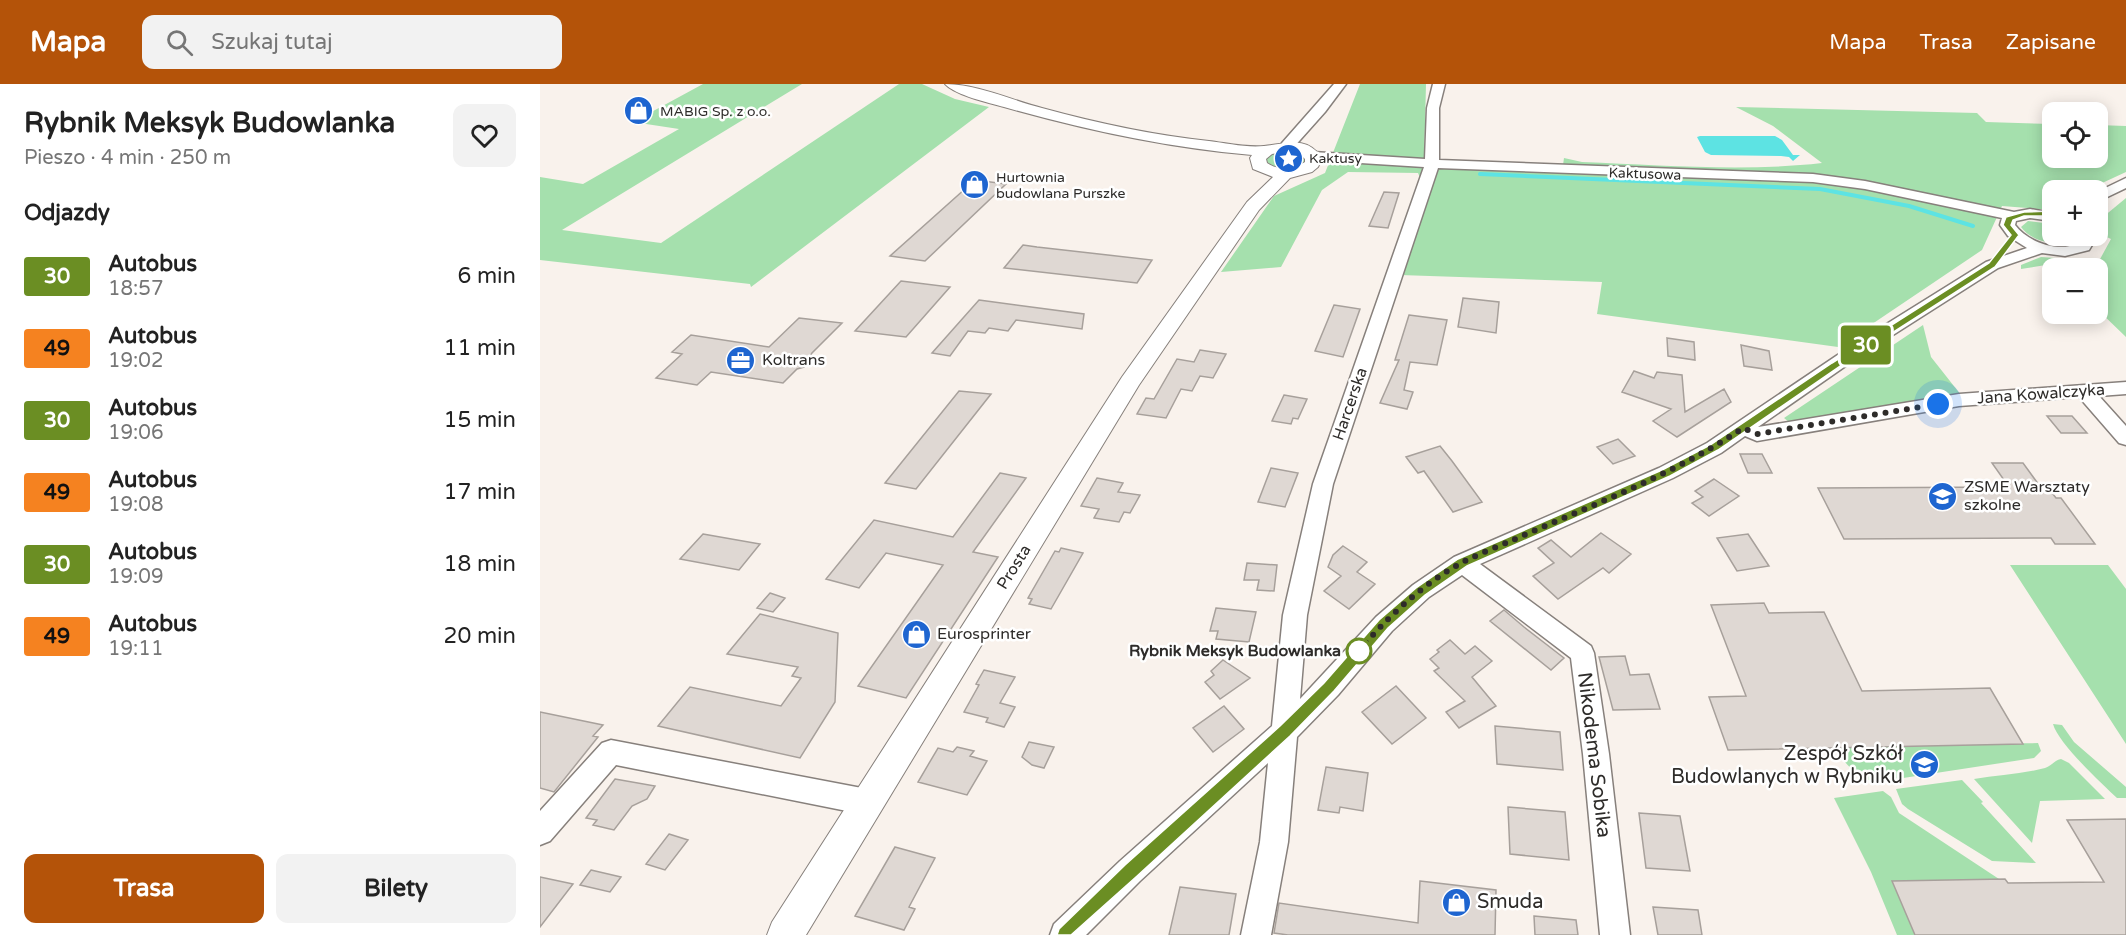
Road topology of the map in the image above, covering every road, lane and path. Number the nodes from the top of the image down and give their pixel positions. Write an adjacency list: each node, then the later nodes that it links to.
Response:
1 (952, 84): 7 (main road)
2 (1340, 84): 4 (street)
3 (1439, 84): 8 (street, Harcerska)
4 (1321, 110): 5 (street); 6 (street)
5 (1287, 146): 6 (main road); 7 (main road)
6 (1310, 156): 8 (street, Kaktusowa); 9 (main road)
7 (1263, 161): 9 (main road); 12 (main road, Prosta)
8 (1432, 163): 14 (street, Kaktusowa); 23 (street, Harcerska)
9 (1286, 174): 12 (main road, Prosta)
10 (2126, 182): 11 (street)
11 (2108, 193)
12 (1261, 195): 24 (main road, Prosta)
13 (2042, 215): 14 (street)
14 (2012, 227): 16 (street); 17 (street)
15 (2084, 246): 16 (street)
16 (2042, 248): 17 (street)
17 (1992, 265): 20 (street)
18 (2126, 388): 19 (street, Jana Kowalczyka)
19 (2084, 390): 20 (street, Jana Kowalczyka); 21 (street)
20 (1743, 428): 22 (street)
21 (2126, 438)
22 (1462, 563): 23 (street); 29 (street, Nikodema Sobika)
23 (1285, 731): 27 (street); 28 (street, Harcerska)
24 (867, 802): 25 (street); 26 (main road, Prosta)
25 (540, 831)
26 (785, 935)
27 (1065, 935)
28 (1256, 935)
29 (1615, 935)

